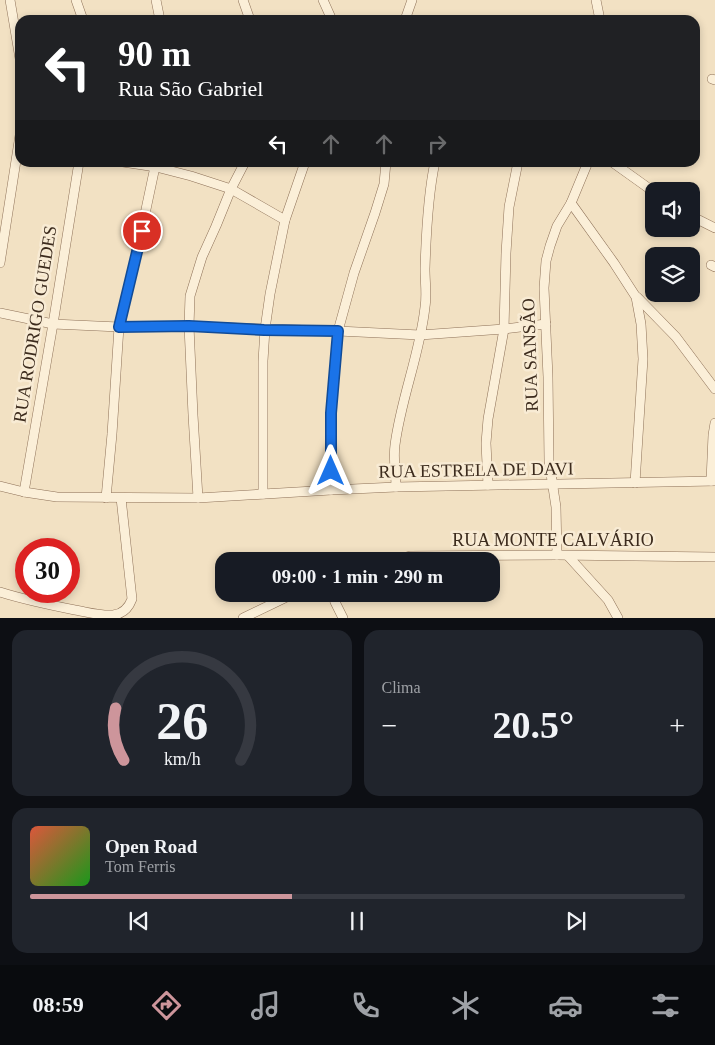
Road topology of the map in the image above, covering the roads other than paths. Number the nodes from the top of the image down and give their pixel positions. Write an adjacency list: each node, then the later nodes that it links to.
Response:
1 (10, 0): 14 (street)
2 (76, 0): 8 (street)
3 (156, 0): 9 (street)
4 (243, 0): 10 (street)
5 (323, 0): 11 (street)
6 (412, 0): 12 (street)
7 (596, 0): 13 (street)
8 (81, 15)
9 (159, 15)
10 (248, 15)
11 (330, 15)
12 (407, 15)
13 (599, 15)
14 (15, 30)
15 (15, 167): 32 (street)
16 (77, 167): 35 (street, RUA RODRIGO GUEDES)
17 (156, 167): 38 (street)
18 (162, 167): 27 (street)
19 (242, 167): 27 (street)
20 (304, 167): 29 (street)
21 (386, 167): 41 (street)
22 (434, 167): 42 (street)
23 (517, 167): 40 (street)
24 (586, 167): 28 (street, RUA SANSÃO)
25 (619, 167): 26 (street)
26 (645, 186)
27 (231, 189): 29 (street); 37 (street)
28 (570, 203): 33 (street); 36 (street, RUA SANSÃO)
29 (285, 220): 39 (street)
30 (700, 220): 31 (street)
31 (715, 228)
32 (0, 263)
33 (636, 297): 43 (street); 46 (street)
34 (0, 313): 35 (street)
35 (53, 324): 38 (street); 52 (street, RUA RODRIGO GUEDES)
36 (546, 324): 40 (street); 47 (street, RUA SANSÃO)
37 (189, 326): 38 (street); 39 (street); 56 (street)
38 (119, 327): 54 (street)
39 (264, 330): 41 (street); 53 (street)
40 (504, 330): 42 (street); 48 (street)
41 (338, 331): 42 (street); 51 (street)
42 (420, 335): 50 (street)
43 (715, 389)
44 (715, 423): 45 (street)
45 (713, 481): 46 (street, RUA ESTRELA DE DAVI)
46 (635, 483): 47 (street, RUA ESTRELA DE DAVI)
47 (552, 484): 48 (street, RUA ESTRELA DE DAVI); 58 (street, RUA SANSÃO)
48 (488, 485): 50 (street, RUA ESTRELA DE DAVI)
49 (0, 486): 52 (street, RUA ESTRELA DE DAVI)
50 (396, 488): 51 (street, RUA ESTRELA DE DAVI)
51 (331, 490): 53 (street, RUA ESTRELA DE DAVI)
52 (24, 492): 54 (street, RUA ESTRELA DE DAVI)
53 (264, 494): 56 (street, RUA ESTRELA DE DAVI)
54 (106, 498): 55 (street, RUA ESTRELA DE DAVI)
55 (121, 498): 56 (street, RUA ESTRELA DE DAVI); 61 (street)
56 (198, 498)
57 (500, 555): 58 (street, RUA MONTE CALVÁRIO)
58 (558, 555): 59 (street, RUA MONTE CALVÁRIO)
59 (568, 556): 60 (street, RUA MONTE CALVÁRIO); 66 (street)
60 (715, 556)
61 (0, 592)
62 (276, 602): 64 (street)
63 (335, 602): 65 (street)
64 (243, 618)
65 (343, 618)
66 (618, 618)

